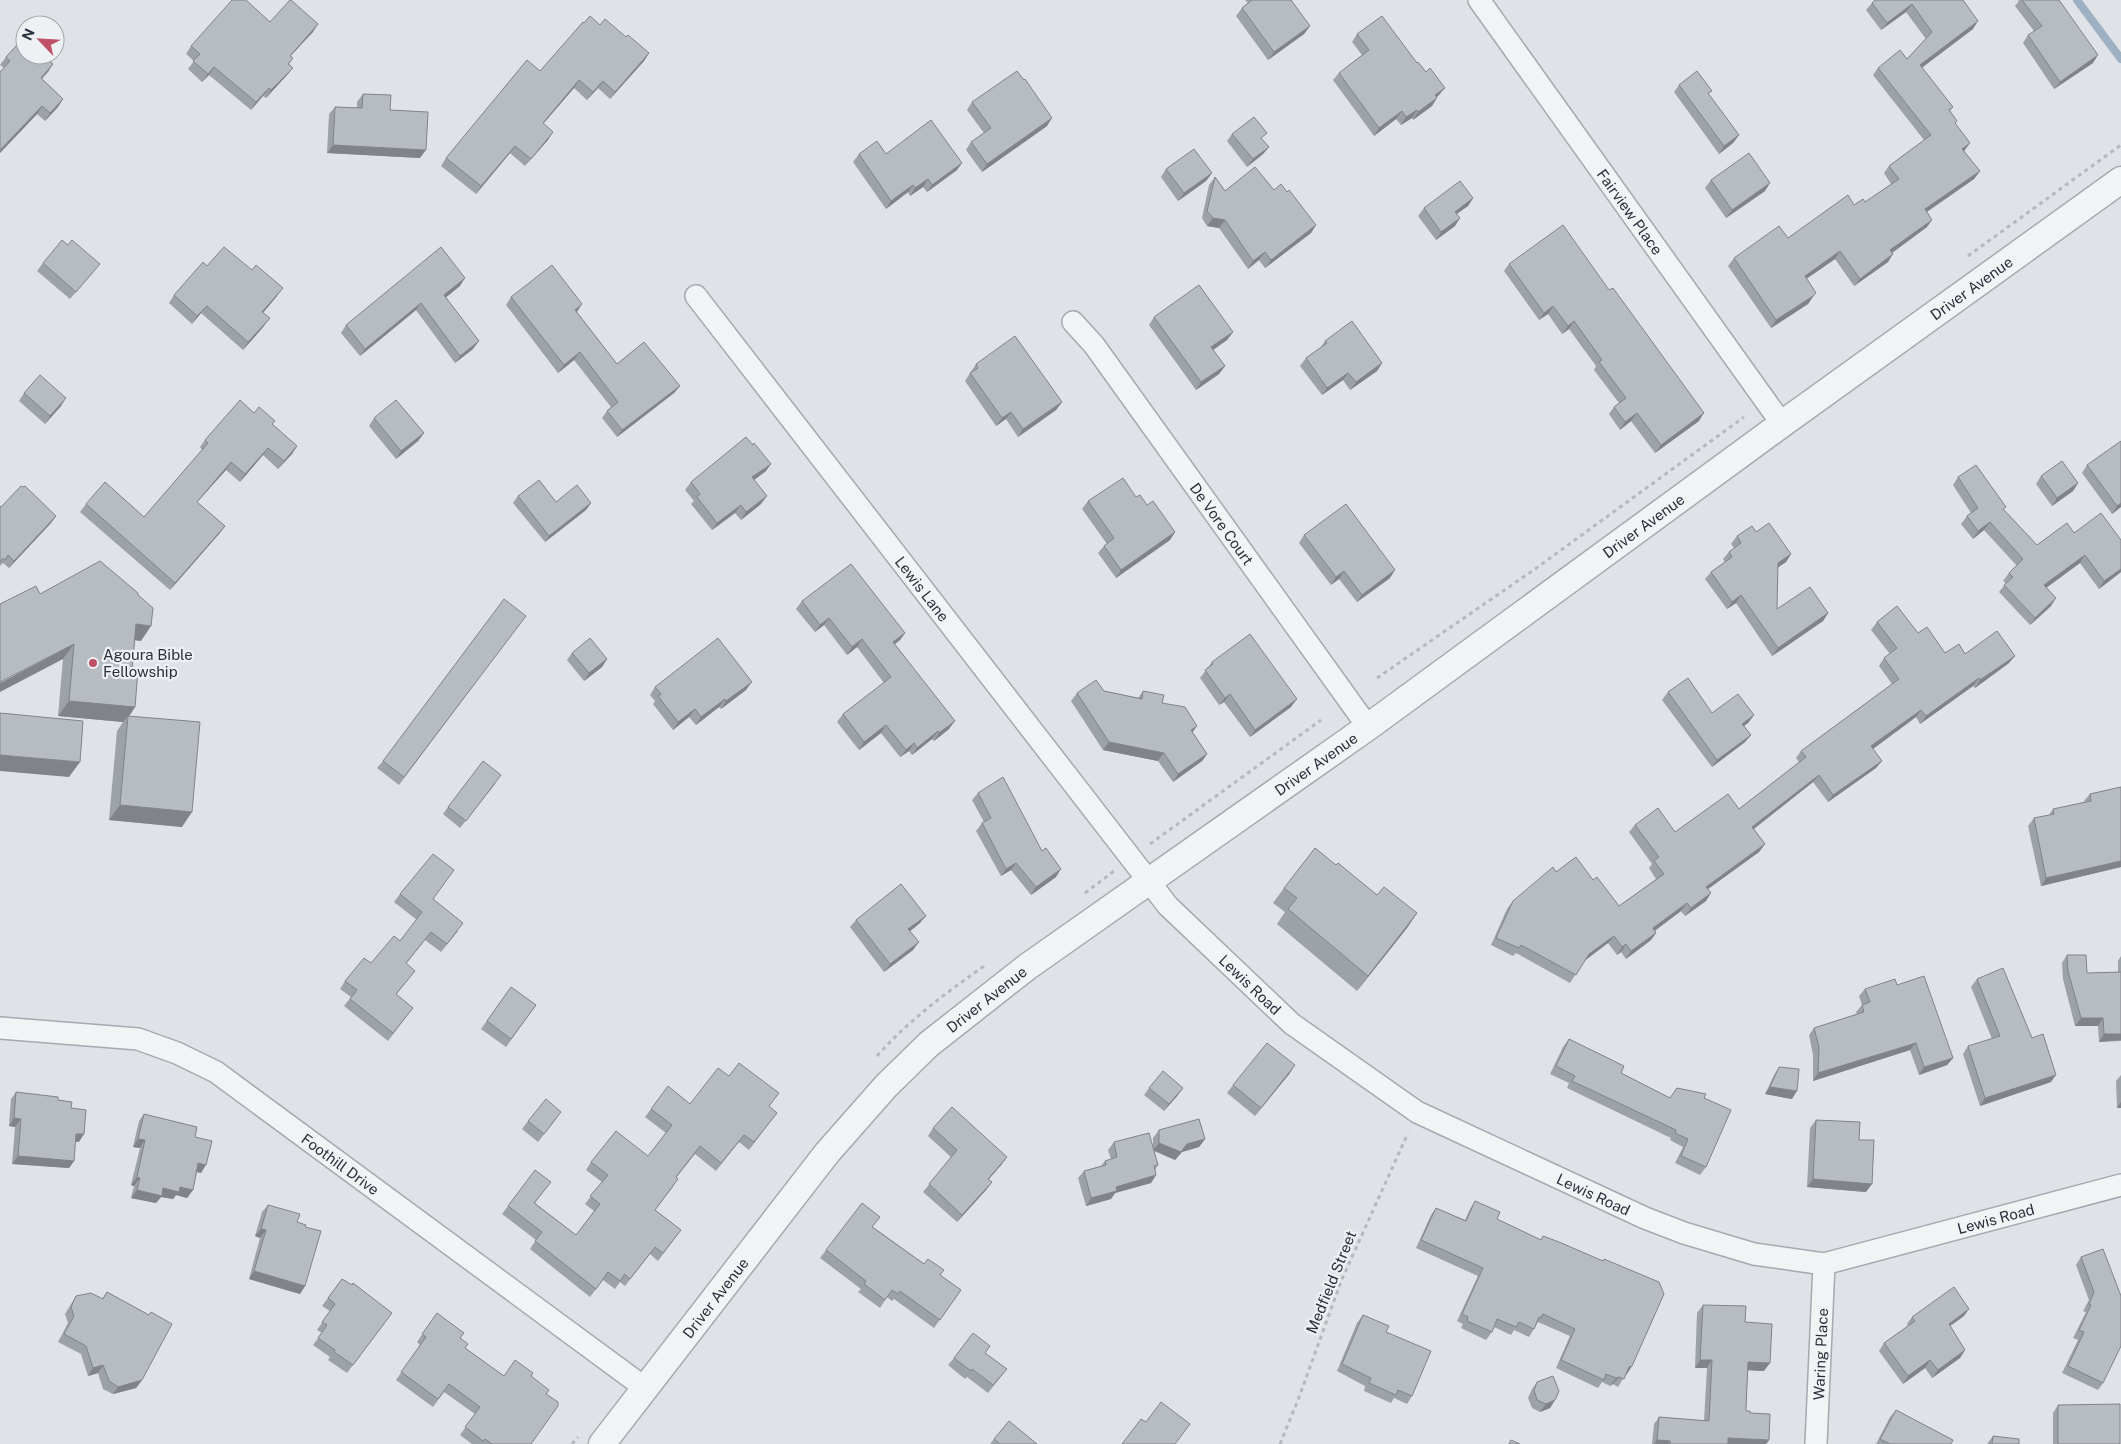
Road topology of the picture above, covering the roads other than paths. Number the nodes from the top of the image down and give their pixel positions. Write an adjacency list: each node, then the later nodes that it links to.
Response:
1 (1479, 0): 5 (street, Fairview Place)
2 (2121, 180): 5 (street, Driver Avenue)
3 (696, 296): 7 (street, Lewis Lane)
4 (1073, 322): 6 (street, De Vore Court)
5 (1782, 424): 6 (street, Driver Avenue)
6 (1368, 726): 7 (street, Driver Avenue)
7 (1148, 882): 10 (street, Lewis Road); 11 (street, Driver Avenue)
8 (0, 1028): 11 (street, Foothill Drive)
9 (2121, 1185): 10 (street, Lewis Road)
10 (1824, 1264): 13 (street, Waring Place)
11 (645, 1388): 12 (street, Driver Avenue)
12 (602, 1444)
13 (1816, 1444)

